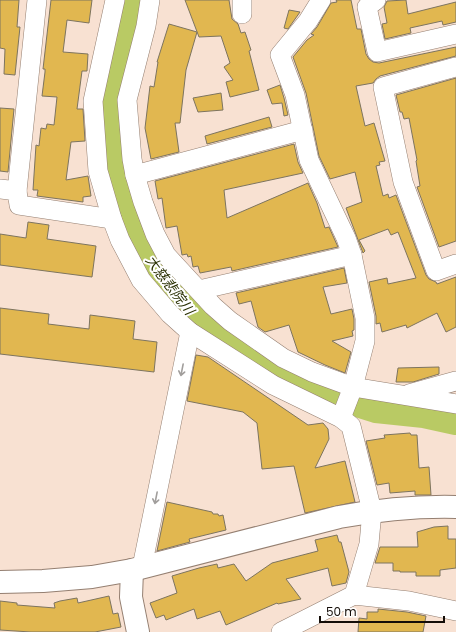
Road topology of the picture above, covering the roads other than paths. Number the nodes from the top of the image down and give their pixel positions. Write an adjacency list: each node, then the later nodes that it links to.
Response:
1 (36, 0): 10 (street)
2 (115, 0): 11 (street)
3 (150, 0): 9 (street)
4 (321, 0): 8 (street)
5 (376, 0): 6 (street)
6 (456, 34)
7 (456, 67): 13 (street)
8 (303, 130): 9 (street); 12 (street)
9 (135, 175): 14 (street)
10 (9, 190): 11 (street)
11 (112, 219): 15 (street)
12 (352, 255): 14 (street); 17 (street)
13 (456, 264)
14 (199, 290): 17 (street)
15 (190, 332): 20 (street); 23 (street, one-way to 23)
16 (456, 381): 18 (street)
17 (353, 387): 18 (street); 20 (street)
18 (404, 396): 19 (street)
19 (456, 404)
20 (341, 418): 22 (street)
21 (456, 507): 22 (street)
22 (372, 511): 23 (street); 25 (street)
23 (137, 569): 24 (street); 27 (street)
24 (0, 582)
25 (354, 595): 26 (street); 28 (street)
26 (456, 611)
27 (138, 632)
28 (282, 632)

